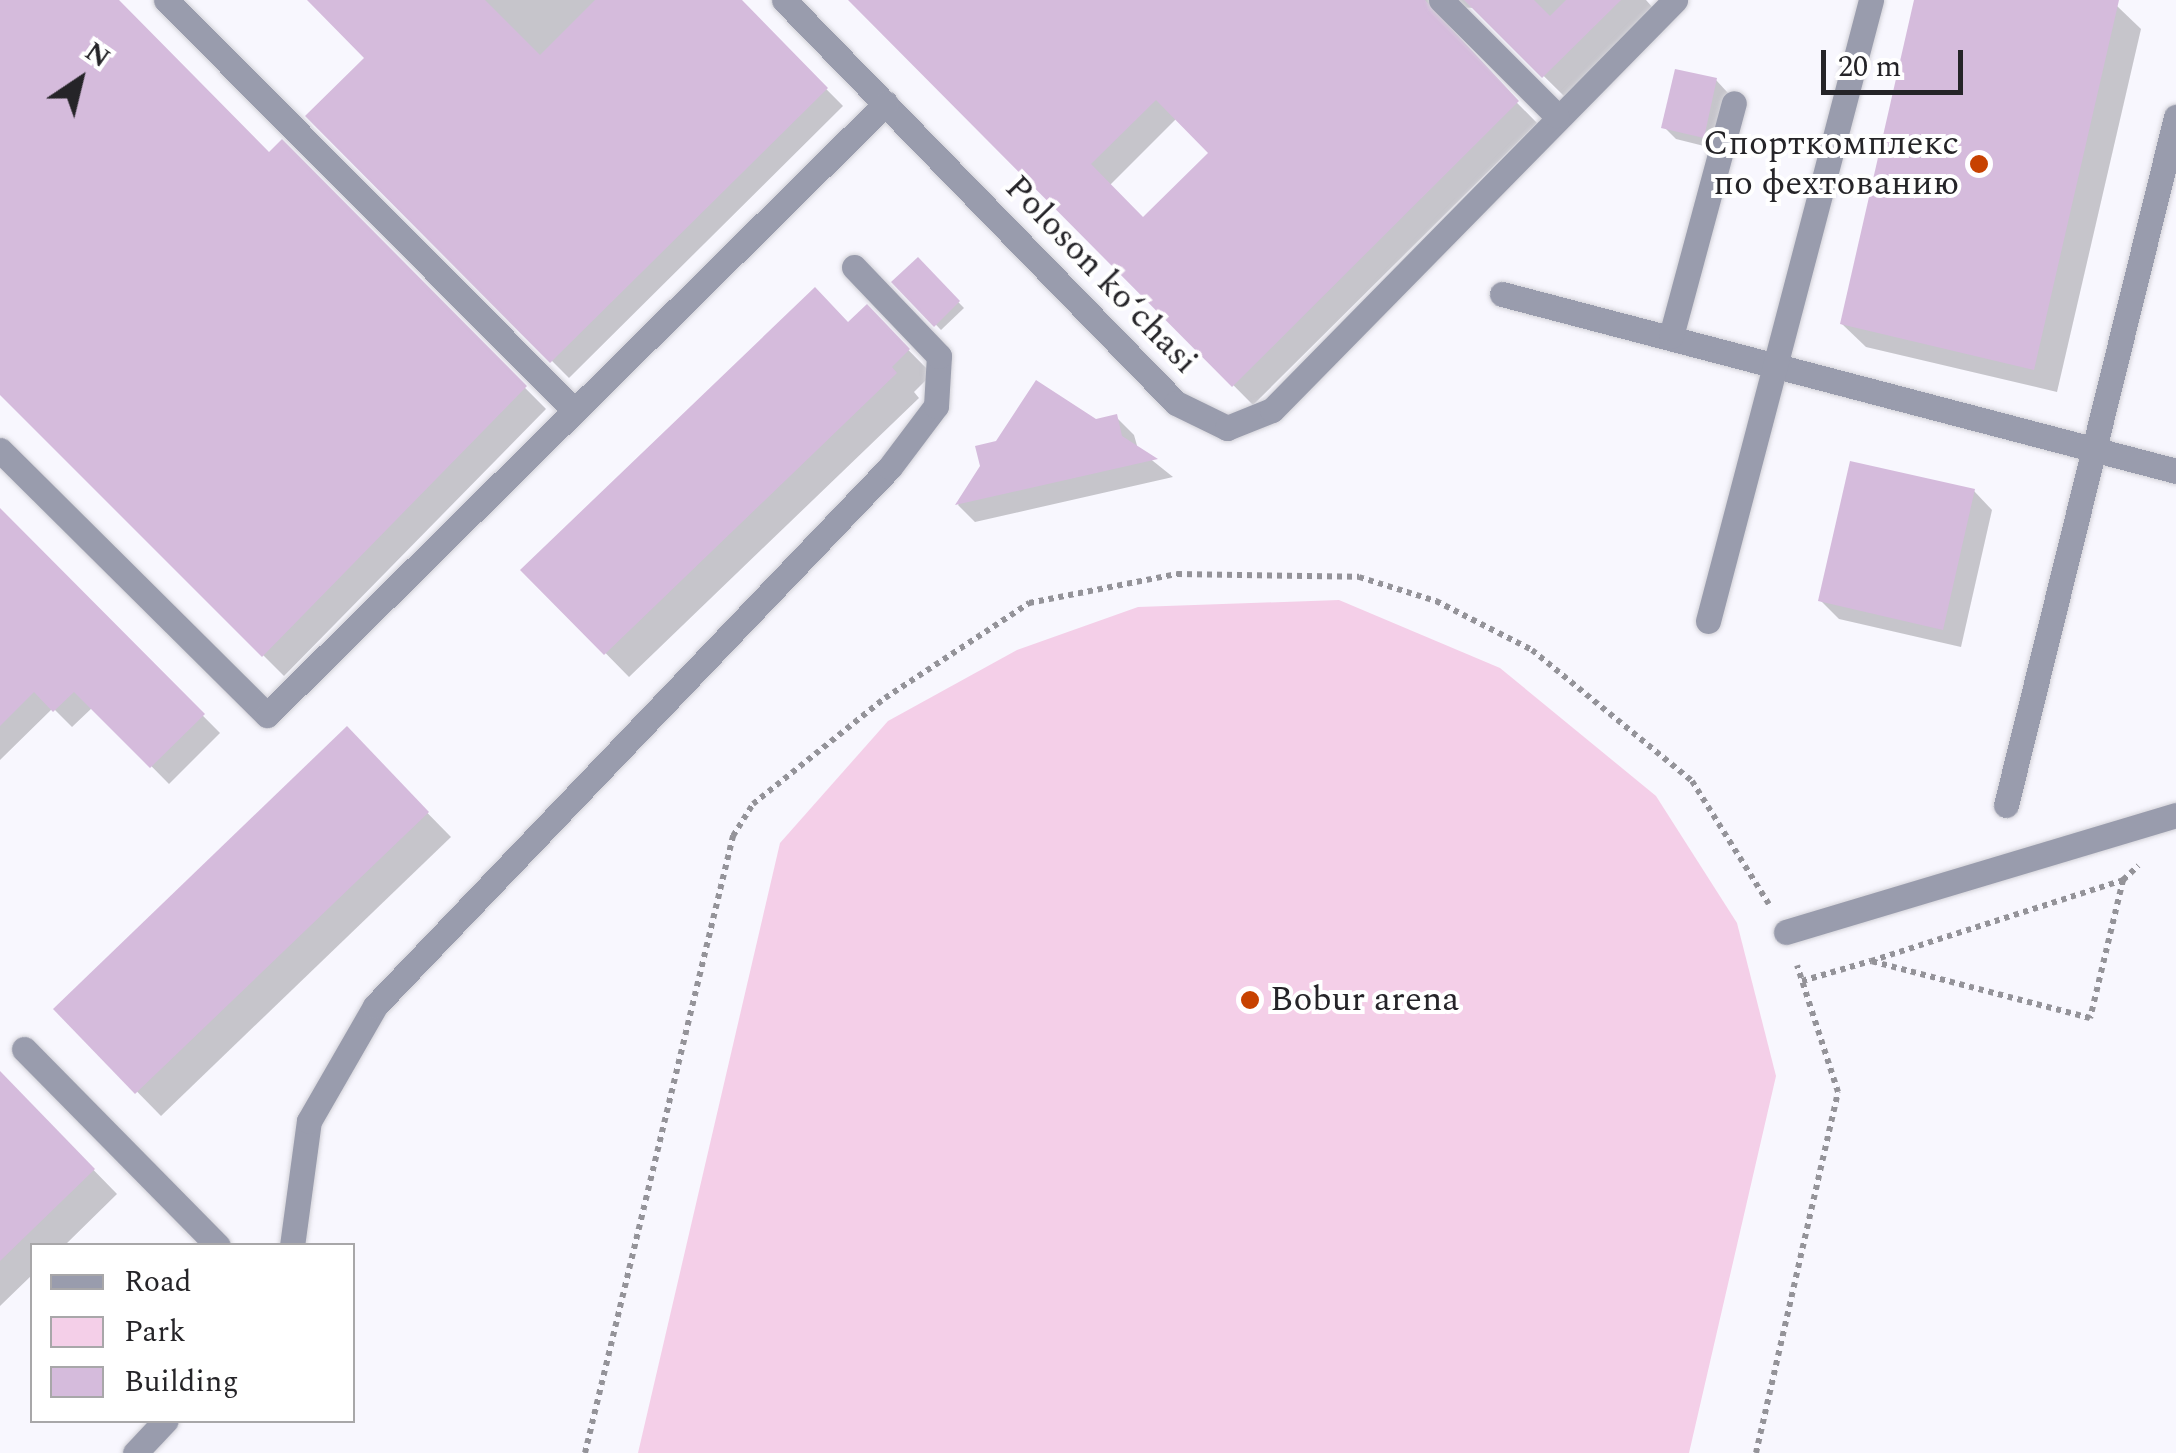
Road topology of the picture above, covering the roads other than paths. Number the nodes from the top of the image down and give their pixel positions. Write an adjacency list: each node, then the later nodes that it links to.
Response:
1 (166, 0): 14 (street)
2 (784, 0): 6 (street, Poloson koʻchasi)
3 (1441, 0): 8 (street)
4 (1675, 0): 8 (street, Poloson koʻchasi)
5 (1871, 0): 13 (street)
6 (886, 103): 8 (street, Poloson koʻchasi); 14 (street)
7 (1734, 103): 12 (street)
8 (1556, 115)
9 (2176, 117): 15 (street)
10 (854, 267): 24 (street)
11 (1502, 294): 12 (street)
12 (1671, 336): 13 (street)
13 (1774, 362): 15 (street); 18 (street)
14 (572, 408): 16 (street)
15 (2093, 448): 17 (street); 19 (street)
16 (0, 450)
17 (2176, 470)
18 (1708, 620)
19 (2006, 805)
20 (2176, 815): 21 (street)
21 (1786, 932)
22 (24, 1049): 23 (street)
23 (215, 1243)
24 (292, 1243)
25 (163, 1423): 26 (street)
26 (135, 1453)

